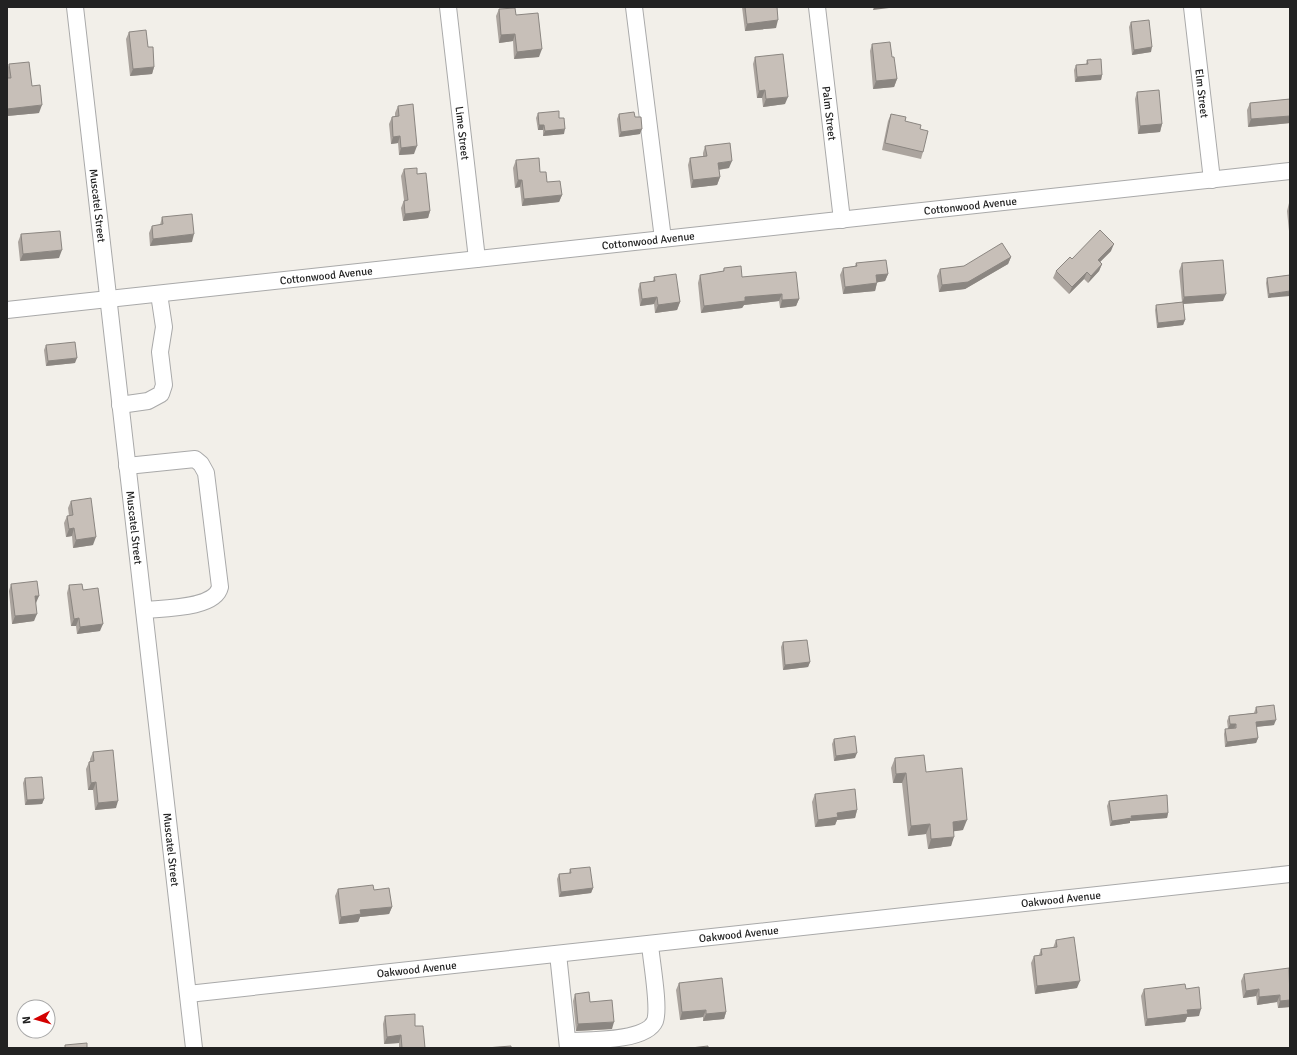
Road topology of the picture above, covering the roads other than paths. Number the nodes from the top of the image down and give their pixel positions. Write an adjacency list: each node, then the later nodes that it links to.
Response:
1 (75, 7): 12 (street, Muscatel Street)
2 (448, 7): 10 (street, Lime Street)
3 (634, 7): 9 (street)
4 (817, 7): 8 (street, Palm Street)
5 (1192, 7): 7 (street, Elm Street)
6 (1290, 171): 7 (street, Cottonwood Avenue)
7 (1212, 180): 8 (street, Cottonwood Avenue)
8 (842, 220): 9 (street, Cottonwood Avenue)
9 (662, 239): 10 (street, Cottonwood Avenue)
10 (477, 259): 11 (street, Cottonwood Avenue)
11 (160, 294): 12 (street, Cottonwood Avenue); 14 (street)
12 (108, 299): 13 (street, Cottonwood Avenue); 14 (street, Muscatel Street)
13 (7, 310)
14 (120, 405): 15 (street, Muscatel Street)
15 (127, 466): 16 (street, Muscatel Street); 16 (street)
16 (144, 610): 20 (street, Muscatel Street)
17 (1290, 874): 18 (street, Oakwood Avenue)
18 (650, 944): 19 (street, Oakwood Avenue); 21 (street)
19 (558, 954): 20 (street, Oakwood Avenue); 21 (street)
20 (188, 994): 22 (street, Muscatel Street)
21 (568, 1045)
22 (194, 1048)

